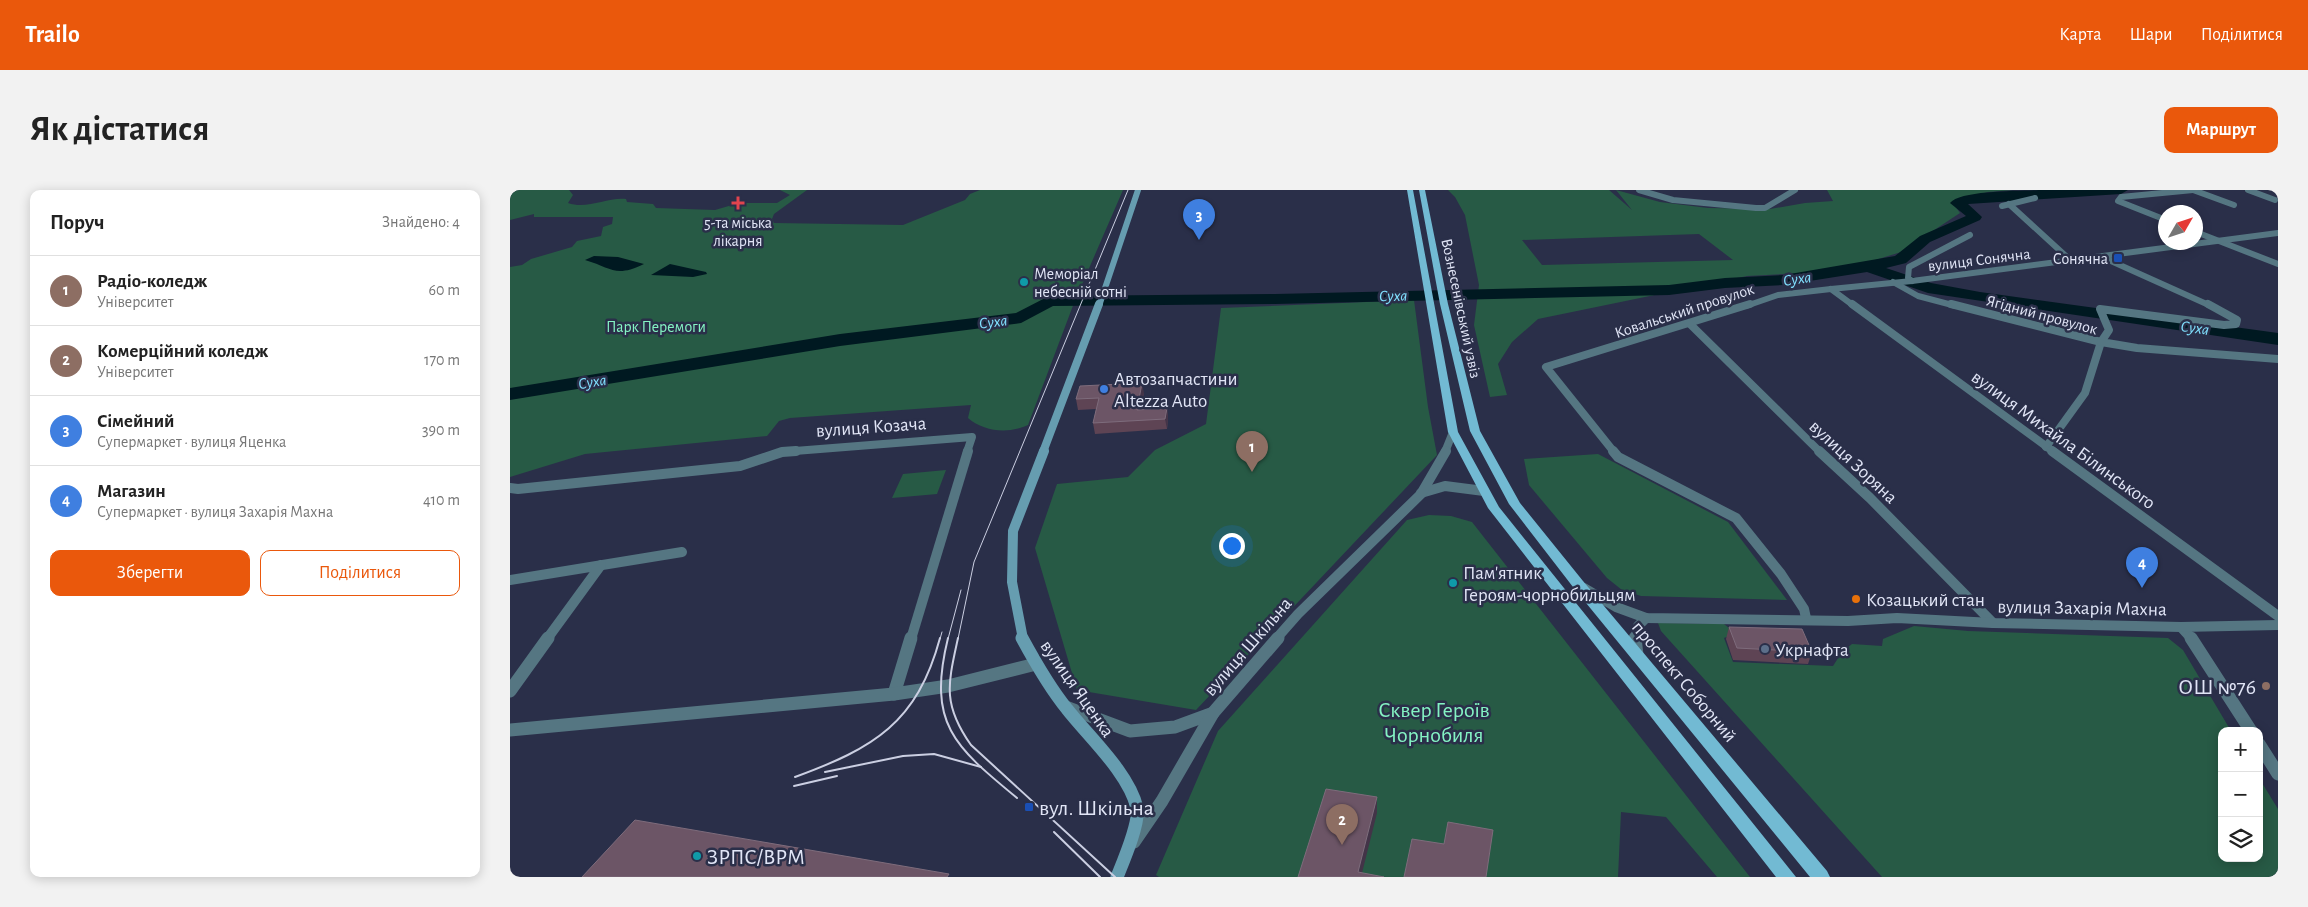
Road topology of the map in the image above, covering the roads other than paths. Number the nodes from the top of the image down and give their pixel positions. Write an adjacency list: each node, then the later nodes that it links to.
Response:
1 (1138, 190): 44 (main road, вулиця Яценка)
2 (1410, 190): 28 (main road, Вознесенівський узвіз)
3 (1422, 190): 27 (main road, Вознесенівський узвіз)
4 (1639, 190): 5 (street)
5 (1795, 190)
6 (2193, 190): 11 (street); 13 (street)
7 (2248, 190): 9 (street)
8 (2035, 198): 10 (street)
9 (2275, 200)
10 (2009, 204): 12 (street); 19 (street)
11 (2234, 205)
12 (2002, 206)
13 (2158, 217)
14 (2278, 233): 17 (street, вулиця Сонячна)
15 (1970, 235): 21 (street)
16 (2203, 235): 17 (street)
17 (2217, 240): 18 (street, вулиця Сонячна); 20 (street)
18 (2102, 257): 19 (street, вулиця Сонячна); 25 (street)
19 (2075, 260): 21 (street, вулиця Сонячна)
20 (2278, 264)
21 (1912, 281): 22 (street, вулиця Сонячна)
22 (1896, 282): 23 (street, вулиця Сонячна); 25 (street, Ягідний провулок)
23 (1831, 289): 24 (street, Ковальський провулок); 29 (street, вулиця Михайла Білинського)
24 (1690, 324): 39 (street, Ковальський провулок); 40 (street, вулиця Зоряна)
25 (2101, 342): 26 (street); 29 (street, Ягідний провулок)
26 (2277, 359)
27 (1475, 431): 36 (main road, проспект Соборний)
28 (1453, 432): 31 (main road); 32 (street, вулиця Шкільна)
29 (2046, 447): 37 (street, вулиця Михайла Білинського)
30 (510, 488): 46 (street, вулиця Козача)
31 (1484, 491): 32 (street, вулиця Шкільна); 55 (main road)
32 (1420, 494): 48 (street, вулиця Шкільна)
33 (682, 552): 34 (street)
34 (601, 565): 35 (street); 45 (street)
35 (510, 580)
36 (1578, 584): 38 (street); 43 (main road, проспект Соборний)
37 (2278, 616)
38 (1646, 618): 39 (street, вулиця Захарія Махна); 43 (street)
39 (1806, 618): 40 (street, вулиця Захарія Махна)
40 (1994, 623): 42 (street, вулиця Захарія Махна)
41 (2278, 625): 42 (street, вулиця Захарія Махна)
42 (2181, 627): 49 (street)
43 (1638, 655): 56 (main road, проспект Соборний)
44 (1036, 664): 46 (street); 47 (main road, вулиця Яценка)
45 (510, 691)
46 (894, 694): 50 (street)
47 (1065, 706): 48 (street, вулиця Шкільна); 53 (main road, вулиця Яценка)
48 (1213, 713): 53 (street)
49 (2248, 727)
50 (510, 730)
51 (2263, 750): 52 (street)
52 (2278, 774)
53 (1129, 849): 54 (main road, вулиця Яценка)
54 (1117, 877)
55 (1787, 877)
56 (1821, 877)

